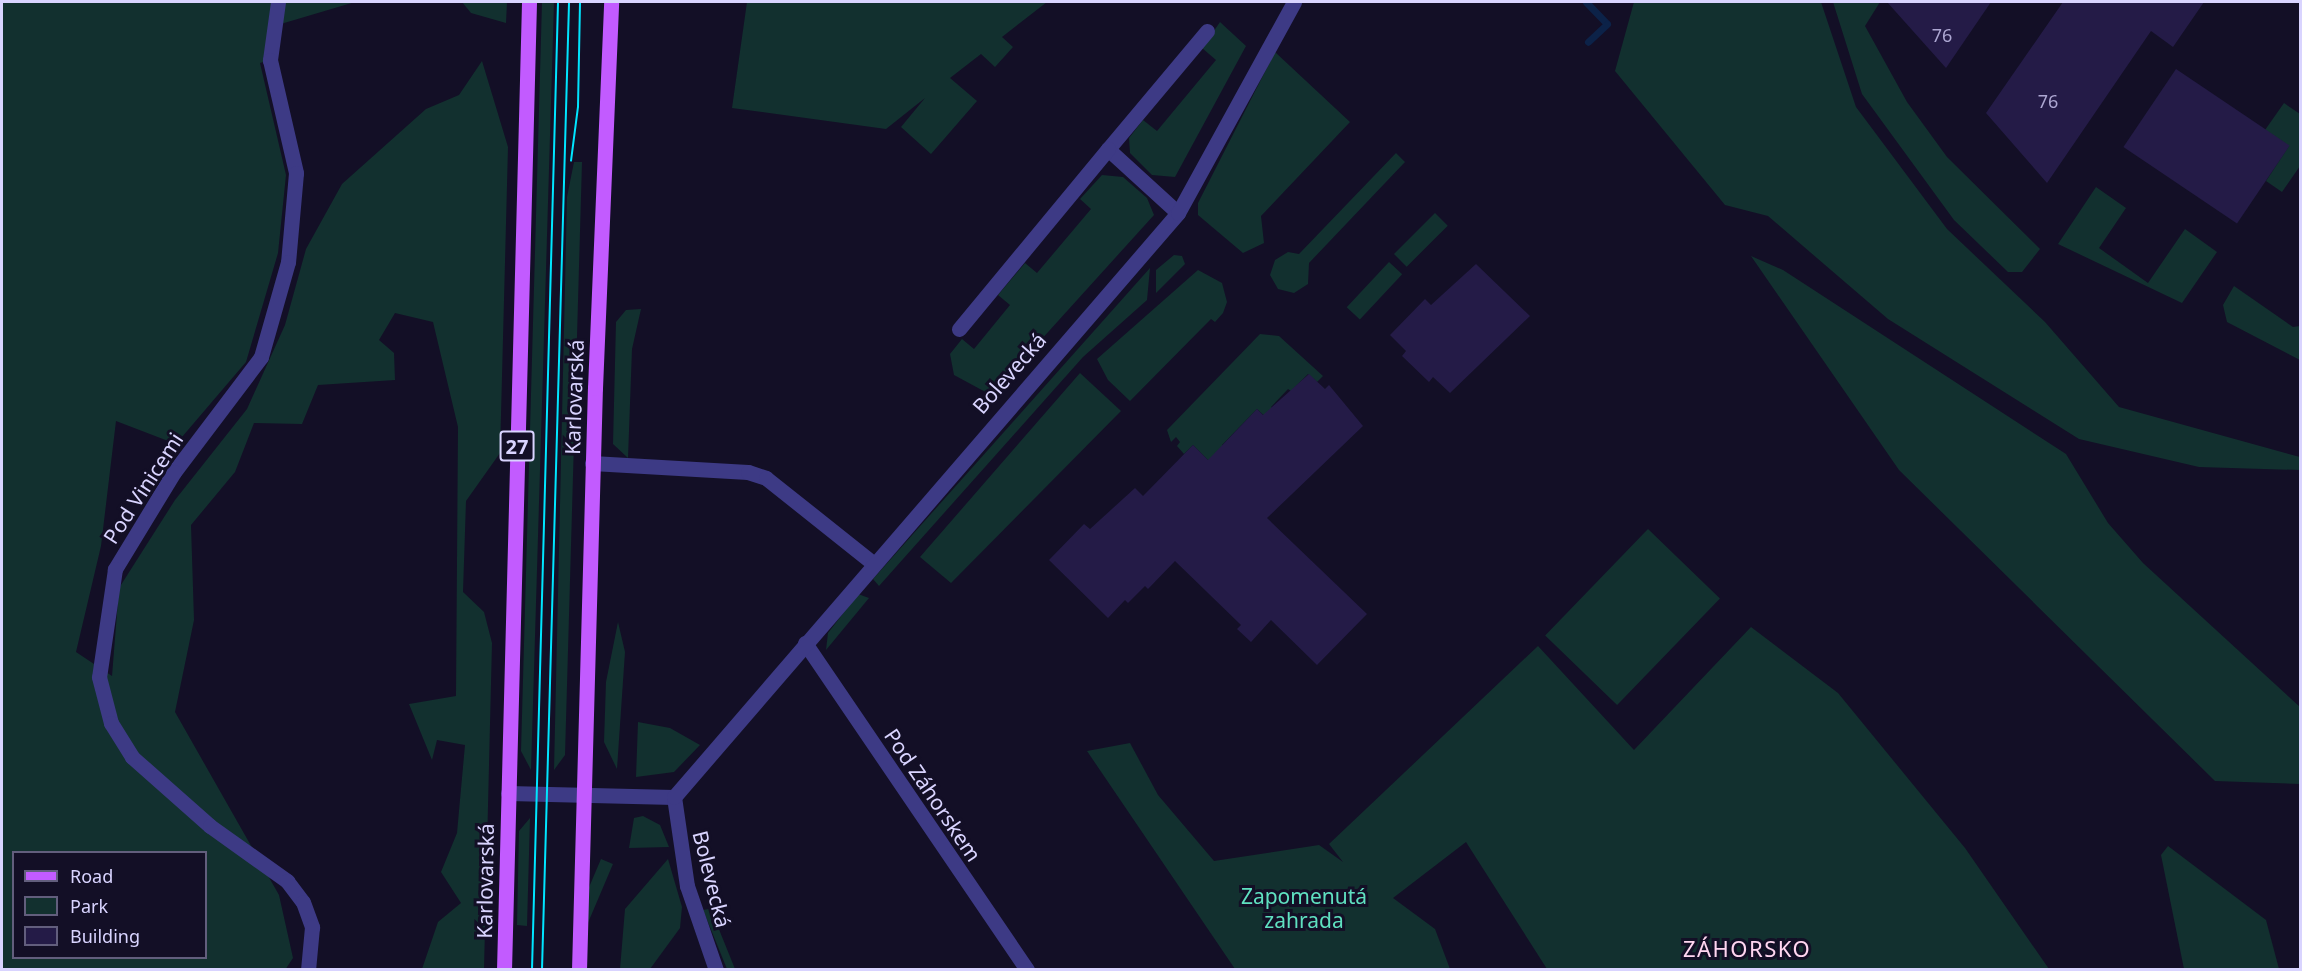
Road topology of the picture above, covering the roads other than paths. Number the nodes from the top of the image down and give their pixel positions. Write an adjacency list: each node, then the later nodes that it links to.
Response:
1 (529, 2): 12 (main road, Karlovarská / 27)
2 (611, 2): 9 (main road, Karlovarská)
3 (1293, 2): 7 (street, Bolevecká)
4 (277, 3): 15 (street, Pod Vinicemi)
5 (1208, 31): 6 (street)
6 (1108, 149): 7 (street); 8 (street)
7 (1178, 213): 10 (street, Bolevecká)
8 (958, 329)
9 (592, 463): 10 (street); 13 (main road, Karlovarská)
10 (873, 563): 11 (street, Bolevecká)
11 (805, 643): 14 (street, Bolevecká); 19 (street, Pod Záhorskem)
12 (508, 793): 13 (street); 16 (main road, Karlovarská / 27)
13 (583, 794): 14 (street); 17 (main road, Karlovarská)
14 (674, 797): 18 (street, Bolevecká)
15 (308, 969)
16 (504, 969)
17 (579, 969)
18 (716, 969)
19 (1027, 969)

